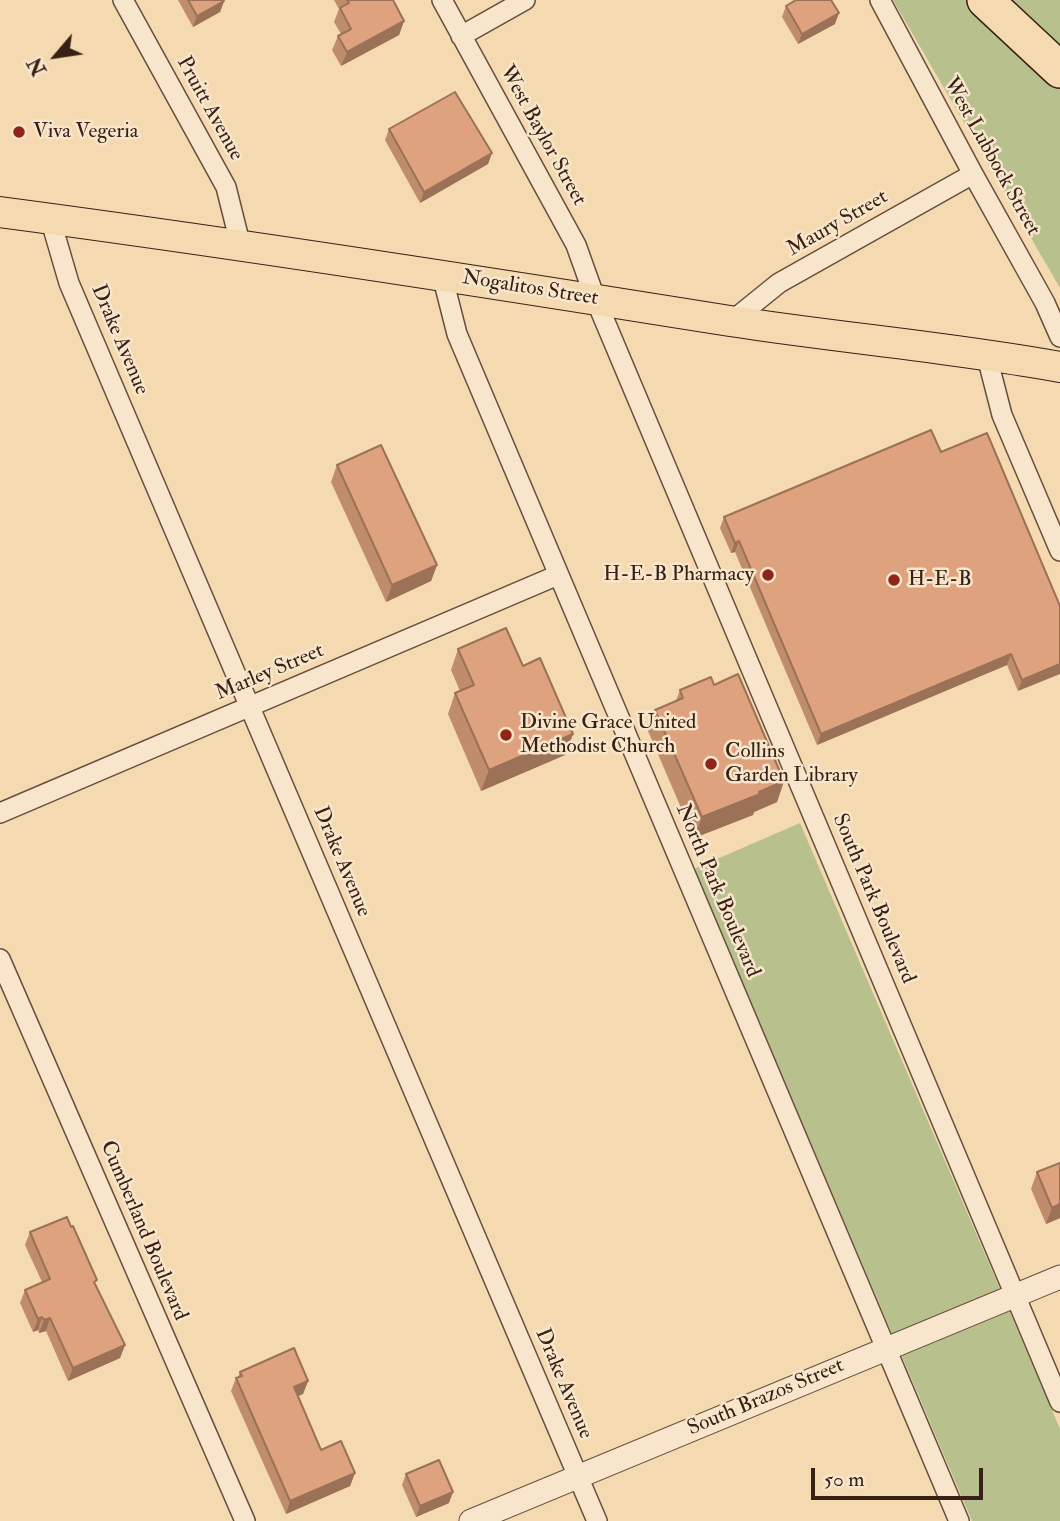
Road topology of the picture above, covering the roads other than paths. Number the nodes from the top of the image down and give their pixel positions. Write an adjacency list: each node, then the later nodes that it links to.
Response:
1 (123, 0): 13 (street, Pruitt Avenue)
2 (442, 0): 7 (street, West Baylor Street)
3 (526, 0): 7 (street)
4 (880, 0): 10 (street, West Lubbock Street)
5 (985, 0): 9 (highway)
6 (1012, 0): 8 (highway)
7 (461, 36): 15 (street, West Baylor Street)
8 (1060, 63)
9 (1060, 70)
10 (973, 174): 16 (street, Maury Street); 17 (street, West Lubbock Street)
11 (0, 212): 12 (main road, Nogalitos Street)
12 (50, 218): 13 (main road, Nogalitos Street); 22 (street, Drake Avenue)
13 (241, 247): 14 (main road, Nogalitos Street)
14 (442, 275): 15 (main road, Nogalitos Street); 21 (street, North Park Boulevard)
15 (594, 298): 16 (main road, Nogalitos Street); 26 (street, South Park Boulevard)
16 (732, 321): 18 (main road, Nogalitos Street)
17 (1060, 337)
18 (986, 354): 19 (main road, Nogalitos Street); 20 (street)
19 (1060, 367)
20 (1060, 551)
21 (558, 575): 22 (street, Marley Street); 27 (street, North Park Boulevard)
22 (250, 707): 23 (street, Marley Street); 29 (street, Drake Avenue)
23 (0, 813)
24 (0, 958): 30 (street, Cumberland Boulevard)
25 (1060, 1277): 26 (street, South Brazos Street)
26 (1014, 1296): 27 (street, South Brazos Street); 28 (street, South Park Boulevard)
27 (886, 1348): 29 (street, South Brazos Street); 33 (street, North Park Boulevard)
28 (1060, 1402)
29 (578, 1476): 31 (street, South Brazos Street); 32 (street, Drake Avenue)
30 (244, 1521)
31 (471, 1521)
32 (597, 1521)
33 (959, 1521)

